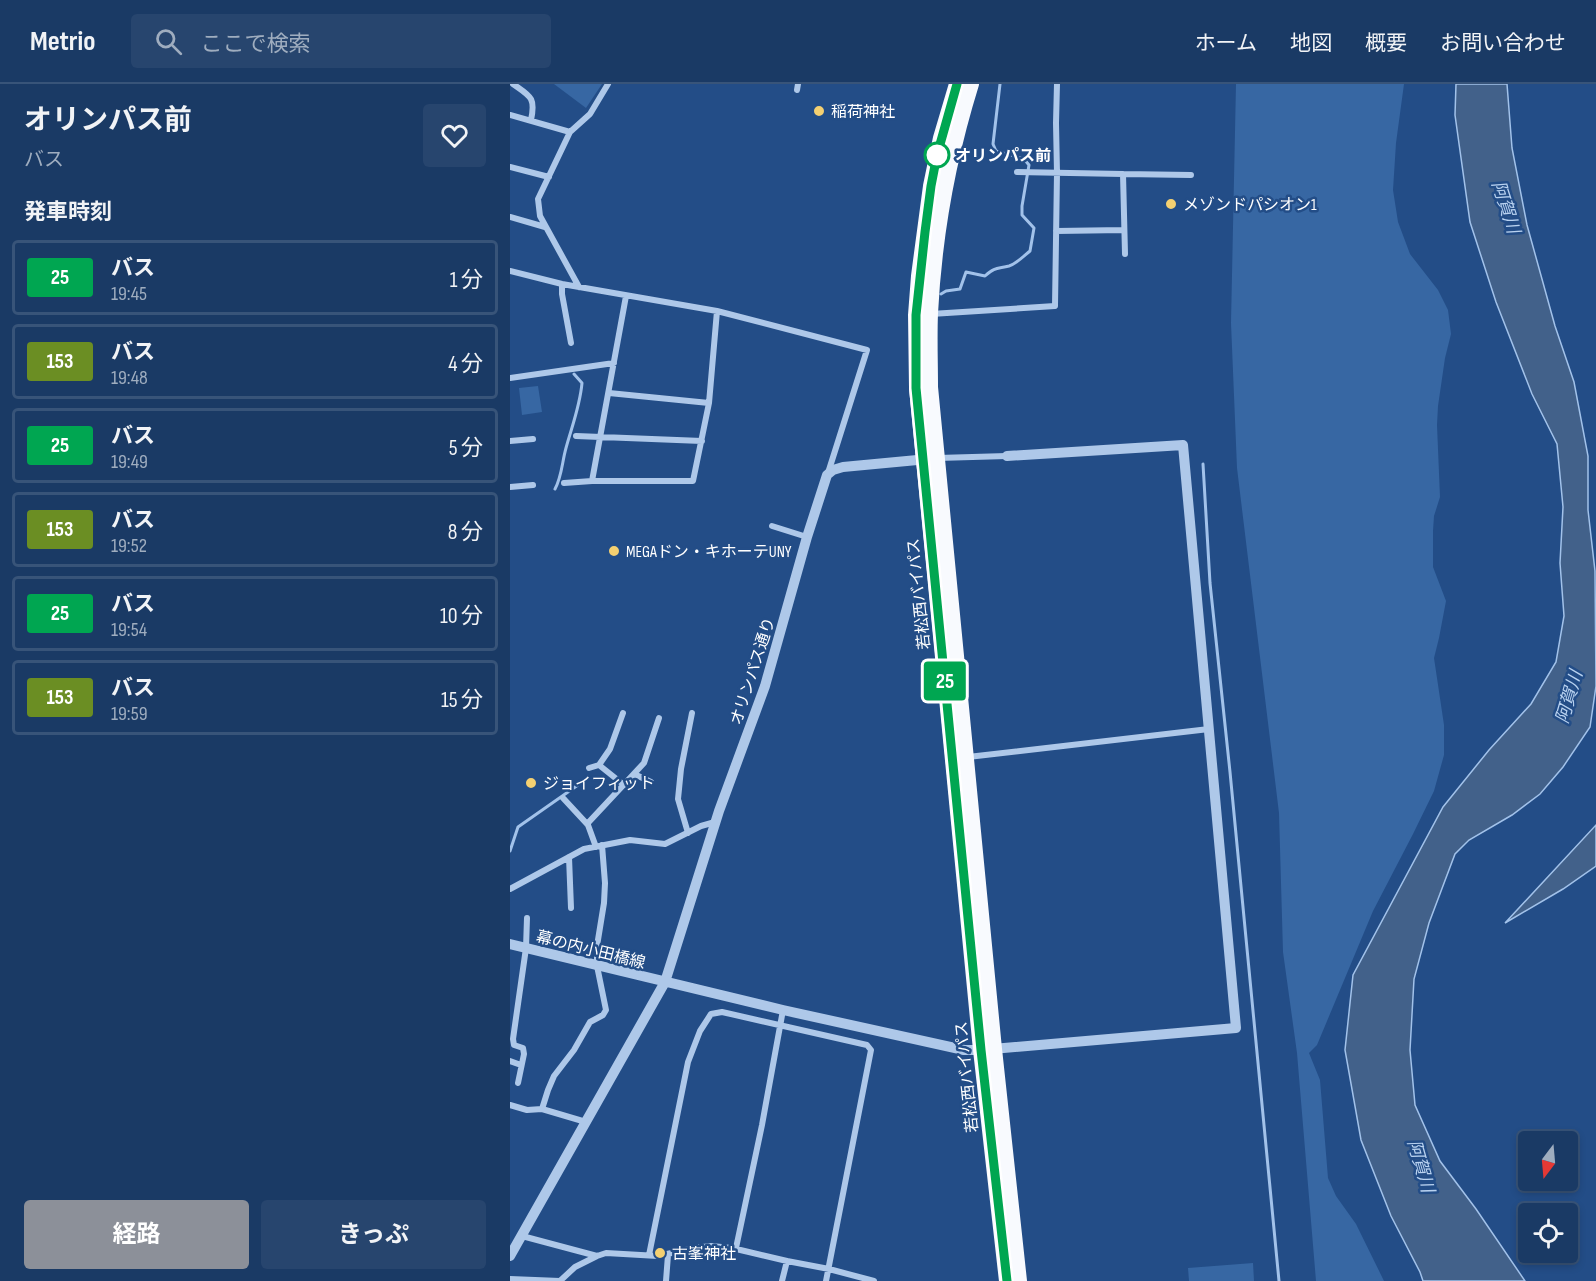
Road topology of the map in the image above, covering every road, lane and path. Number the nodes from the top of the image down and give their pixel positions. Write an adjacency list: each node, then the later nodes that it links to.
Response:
1 (513, 84): 7 (street)
2 (608, 84): 8 (street)
3 (957, 84): 25 (highway, 若松西バイパス)
4 (971, 84): 25 (highway, 若松西バイパス)
5 (1057, 84): 11 (street)
6 (510, 115): 7 (street)
7 (531, 120): 8 (street)
8 (570, 132): 14 (street)
9 (510, 166): 14 (street)
10 (1025, 172): 11 (street)
11 (1057, 173): 12 (street); 18 (street)
12 (1123, 174): 13 (street); 17 (street)
13 (1191, 176)
14 (549, 177): 16 (street)
15 (510, 217): 16 (street)
16 (545, 227): 22 (street)
17 (1124, 230): 18 (street); 19 (street)
18 (1056, 231): 25 (street)
19 (1125, 254)
20 (510, 271): 21 (street)
21 (562, 284): 22 (street); 26 (street)
22 (579, 287): 23 (street)
23 (626, 296): 24 (street); 27 (street)
24 (717, 311): 30 (street); 38 (street)
25 (923, 314): 37 (highway, 若松西バイパス)
26 (571, 343)
27 (614, 363): 28 (street); 29 (street)
28 (510, 378)
29 (609, 393): 30 (street); 32 (street)
30 (709, 403): 35 (street)
31 (576, 436): 32 (street)
32 (600, 436): 35 (street); 39 (street)
33 (533, 439): 34 (street)
34 (510, 441)
35 (702, 441): 39 (street)
36 (1007, 456): 37 (street); 48 (street)
37 (930, 459): 38 (street); 49 (highway, 若松西バイパス); 70 (highway, 若松西バイパス)
38 (827, 476): 44 (street, オリンパス通り)
39 (591, 481): 40 (street)
40 (564, 483)
41 (533, 485): 42 (street)
42 (510, 487)
43 (772, 526): 44 (street)
44 (807, 537): 56 (street, オリンパス通り)
45 (623, 713): 50 (street)
46 (692, 713): 58 (street)
47 (659, 718): 52 (street)
48 (1209, 729): 49 (street); 70 (street, 幕の内小田橋線)
49 (966, 758): 70 (highway, 若松西バイパス)
50 (599, 765): 51 (street); 54 (street)
51 (589, 768)
52 (634, 774): 53 (street); 54 (street)
53 (651, 782)
54 (624, 785): 57 (street)
55 (563, 798): 57 (street)
56 (715, 822): 58 (street); 67 (street, オリンパス通り)
57 (587, 824): 59 (street)
58 (688, 833): 59 (street)
59 (599, 846): 60 (street); 66 (street)
60 (569, 857): 61 (street); 62 (street)
61 (510, 889)
62 (571, 908)
63 (527, 918): 65 (street)
64 (510, 944): 65 (street, 幕の内小田橋線)
65 (526, 948): 66 (street, 幕の内小田橋線); 72 (street)
66 (597, 966): 67 (street, 幕の内小田橋線); 75 (street)
67 (665, 982): 68 (street, 幕の内小田橋線); 76 (street, オリンパス通り)
68 (783, 1010): 69 (street); 70 (street, 幕の内小田橋線)
69 (780, 1026): 78 (street); 79 (street); 84 (street)
70 (988, 1049): 91 (highway, 若松西バイパス); 92 (highway, 若松西バイパス)
71 (510, 1060): 72 (street)
72 (521, 1065): 73 (street)
73 (518, 1083)
74 (510, 1105): 75 (street)
75 (542, 1109): 76 (street)
76 (586, 1122): 77 (street, オリンパス通り)
77 (522, 1236): 81 (street, オリンパス通り); 82 (street)
78 (736, 1248): 80 (street); 83 (street)
79 (649, 1255): 80 (street); 82 (street)
80 (669, 1255): 87 (street)
81 (510, 1256)
82 (597, 1256): 86 (street)
83 (787, 1261): 84 (street); 88 (street)
84 (829, 1269): 89 (street); 90 (street)
85 (510, 1279): 86 (street)
86 (560, 1281)
87 (666, 1281)
88 (782, 1281)
89 (826, 1281)
90 (874, 1281)
91 (1007, 1281)
92 (1019, 1281)

